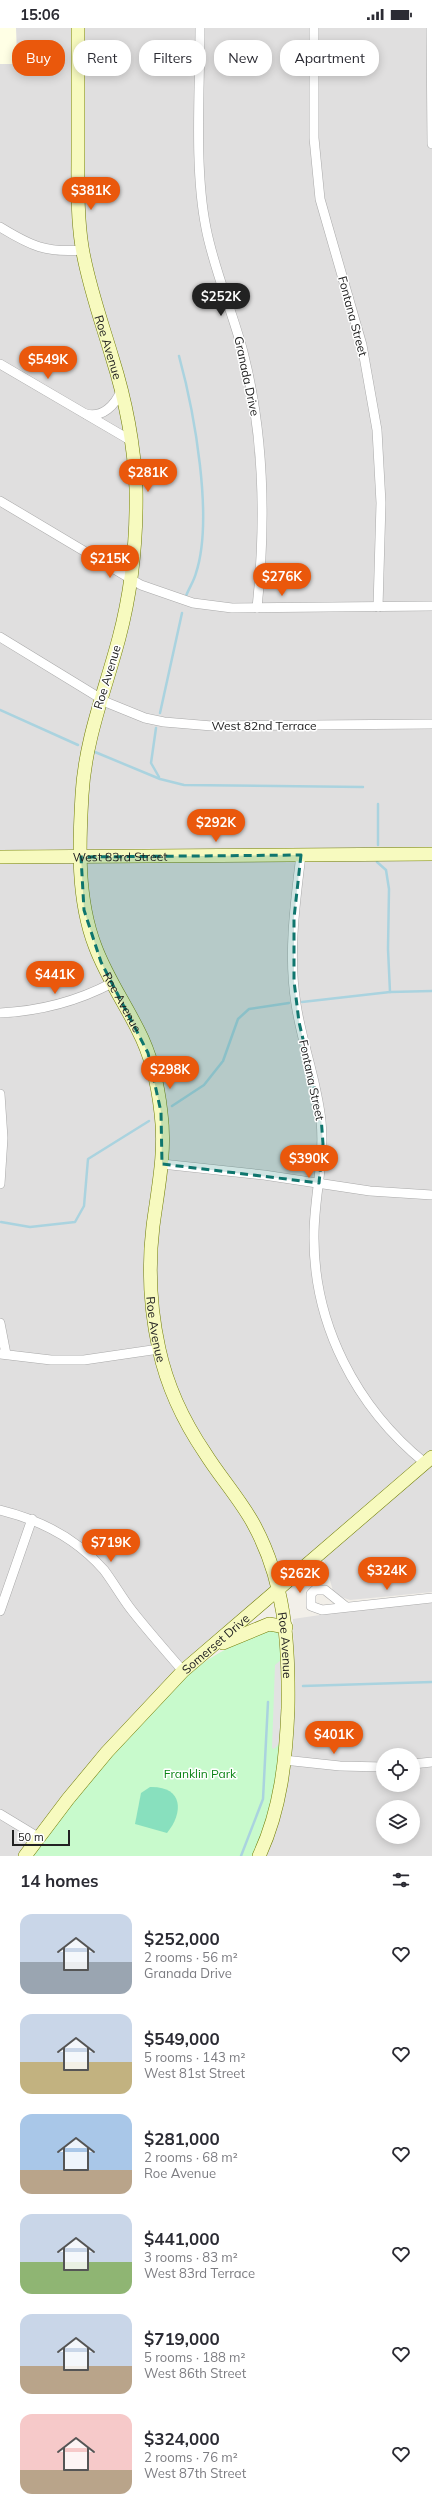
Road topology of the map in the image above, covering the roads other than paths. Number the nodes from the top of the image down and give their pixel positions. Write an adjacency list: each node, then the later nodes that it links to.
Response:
1 (78, 28): 7 (main road, Roe Avenue)
2 (200, 28): 18 (street, Granada Drive)
3 (314, 28): 17 (street, Fontana Street)
4 (431, 28): 5 (street)
5 (432, 144)
6 (0, 227): 7 (street)
7 (82, 250): 9 (main road, Roe Avenue)
8 (0, 364): 10 (street)
9 (121, 391): 10 (street); 11 (main road, Roe Avenue)
10 (84, 414): 11 (street)
11 (130, 440): 13 (main road, Roe Avenue)
12 (0, 501): 14 (street)
13 (134, 547): 14 (street); 15 (main road, Roe Avenue)
14 (100, 561): 15 (street)
15 (131, 580): 18 (street); 20 (main road, Roe Avenue)
16 (432, 606): 17 (street)
17 (378, 607): 18 (street)
18 (257, 608)
19 (0, 638): 20 (street, West 82nd Terrace)
20 (100, 698): 21 (street, West 82nd Terrace); 25 (main road, Roe Avenue)
21 (432, 724)
22 (432, 854): 23 (main road, West 83rd Street)
23 (301, 855): 25 (main road, West 83rd Street); 30 (street, Fontana Street)
24 (0, 857): 25 (main road, West 83rd Street)
25 (81, 857): 26 (main road, Roe Avenue)
26 (112, 983): 27 (street); 29 (main road, Roe Avenue)
27 (0, 1014)
28 (0, 1094): 31 (street)
29 (162, 1164): 30 (street); 34 (main road, Roe Avenue)
30 (319, 1183): 32 (street); 36 (street, Fontana Street)
31 (0, 1184)
32 (432, 1195)
33 (0, 1323): 35 (street)
34 (159, 1349): 35 (street); 39 (main road, Roe Avenue)
35 (3, 1354)
36 (428, 1460): 39 (main road, Somerset Drive)
37 (0, 1510): 38 (street)
38 (32, 1519): 42 (street); 45 (street)
39 (279, 1590): 43 (main road, Roe Avenue); 44 (main road, Somerset Drive)
40 (432, 1598): 41 (street)
41 (345, 1606)
42 (0, 1610)
43 (286, 1627): 44 (main road); 46 (main road, Roe Avenue)
44 (208, 1650): 45 (main road, Somerset Drive)
45 (183, 1671): 51 (main road, Somerset Drive)
46 (284, 1760): 49 (street); 53 (main road, Roe Avenue)
47 (432, 1762): 48 (street)
48 (420, 1763)
49 (376, 1767)
50 (0, 1814): 51 (street)
51 (38, 1837): 52 (main road, Somerset Drive)
52 (25, 1856)
53 (259, 1856)

